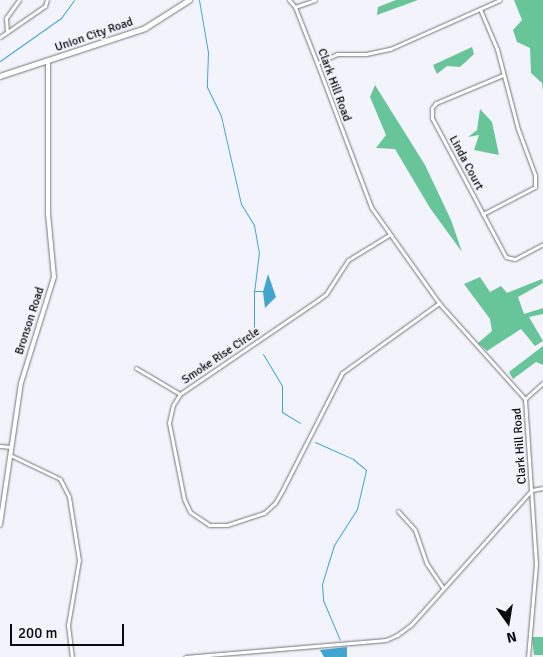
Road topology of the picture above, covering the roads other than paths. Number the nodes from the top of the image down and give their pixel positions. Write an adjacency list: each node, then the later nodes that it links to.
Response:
1 (20, 0): 9 (street)
2 (47, 0): 9 (street)
3 (189, 0): 11 (main road, Union City Road)
4 (288, 0): 7 (street, Clark Hill Road)
5 (316, 0): 7 (street)
6 (500, 0): 8 (street)
7 (295, 7): 12 (street, Clark Hill Road)
8 (480, 9): 12 (street); 13 (street)
9 (7, 32): 10 (street)
10 (0, 37)
11 (48, 61): 14 (main road, Union City Road); 24 (street, Bronson Road)
12 (317, 63): 16 (street, Clark Hill Road)
13 (503, 75): 15 (street); 15 (street, Linda Court)
14 (0, 76)
15 (483, 214): 17 (street, Linda Court)
16 (389, 235): 18 (street, Clark Hill Road); 21 (street, Smoke Rise Circle)
17 (543, 244)
18 (439, 303): 21 (street, Smoke Rise Circle); 22 (street, Clark Hill Road)
19 (136, 368): 21 (street)
20 (543, 383): 22 (street)
21 (180, 394)
22 (525, 398): 27 (street, Clark Hill Road)
23 (0, 446): 24 (street)
24 (11, 447): 25 (street, Bronson Road)
25 (10, 455): 29 (street, Bronson Road); 31 (street)
26 (543, 488): 27 (street)
27 (532, 490): 30 (street, Clark Hill Road); 33 (street)
28 (398, 511): 30 (street)
29 (0, 525)
30 (443, 588): 32 (street, Clark Hill Road)
31 (72, 657)
32 (186, 657)
33 (528, 657)

